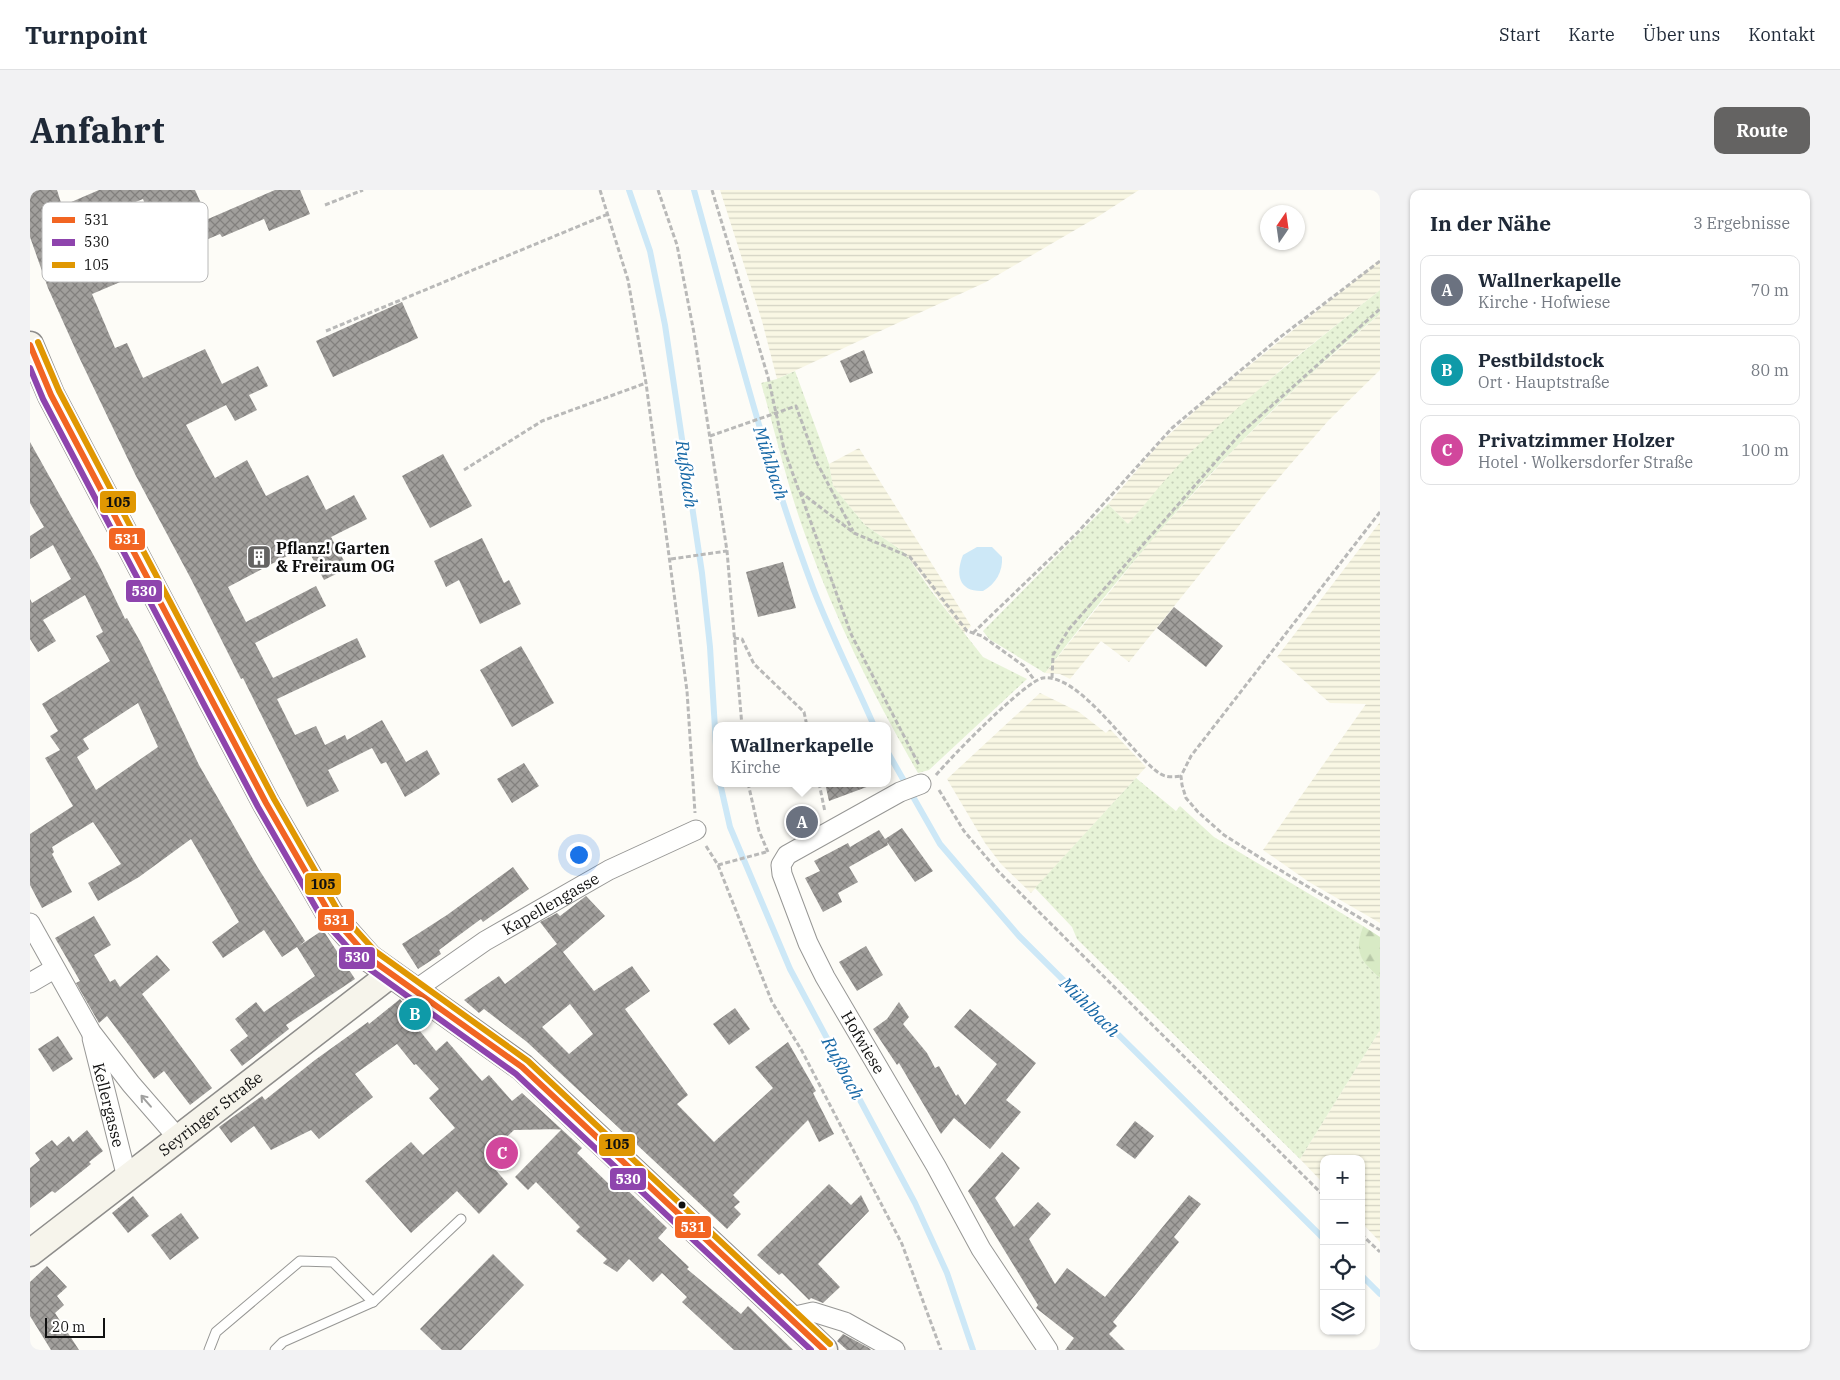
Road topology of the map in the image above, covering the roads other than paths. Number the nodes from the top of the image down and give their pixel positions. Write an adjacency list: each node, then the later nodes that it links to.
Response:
1 (30, 345): 6 (main road)
2 (927, 781): 20 (street, Hofwiese)
3 (696, 830): 8 (street, Kapellengasse)
4 (30, 923): 5 (street, Kellergasse)
5 (54, 969): 7 (street); 9 (street, Kellergasse)
6 (391, 974): 8 (main road); 10 (main road, Seyringer Straße)
7 (30, 983)
8 (415, 990): 15 (main road)
9 (91, 1032): 10 (street, Kellergasse, one-way to 9); 11 (street, Kellergasse)
10 (178, 1138): 11 (main road, Seyringer Straße)
11 (127, 1178): 13 (main road, Seyringer Straße)
12 (461, 1219): 14 (lane)
13 (30, 1253)
14 (373, 1302): 16 (lane); 17 (lane)
15 (791, 1317): 18 (main road); 19 (street)
16 (209, 1350)
17 (273, 1350)
18 (824, 1350)
19 (895, 1350)
20 (1048, 1350)

